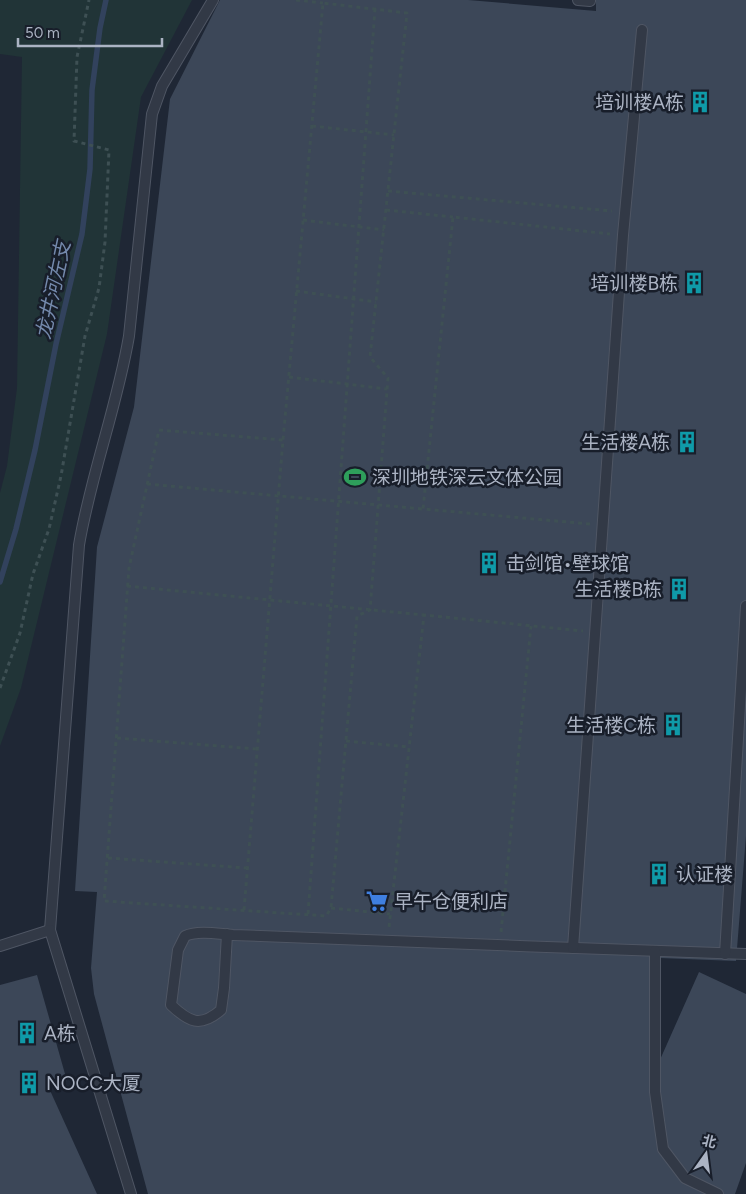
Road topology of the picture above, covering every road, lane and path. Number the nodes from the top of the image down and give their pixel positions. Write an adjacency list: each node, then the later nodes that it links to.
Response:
1 (89, 0): 41 (path)
2 (213, 0): 52 (lane)
3 (296, 0): 6 (path)
4 (578, 0): 5 (lane)
5 (590, 1)
6 (323, 3): 7 (path); 9 (path)
7 (375, 9): 10 (path); 11 (path)
8 (642, 30): 14 (lane)
9 (312, 126): 10 (path); 16 (path)
10 (366, 132): 11 (path); 17 (path)
11 (394, 135): 12 (path)
12 (388, 191): 13 (path); 14 (path)
13 (386, 210): 15 (path); 18 (path)
14 (625, 212): 19 (lane)
15 (453, 217): 19 (path); 31 (path)
16 (303, 220): 17 (path); 20 (path)
17 (359, 227): 18 (path); 21 (path)
18 (384, 230): 22 (path)
19 (623, 235): 32 (lane)
20 (296, 291): 21 (path); 23 (path)
21 (354, 299): 22 (path); 24 (path)
22 (376, 302): 25 (path)
23 (289, 377): 24 (path); 26 (path)
24 (347, 384): 25 (path); 29 (path)
25 (387, 389): 30 (path)
26 (283, 440): 27 (path); 28 (path)
27 (147, 484): 28 (path); 33 (path)
28 (278, 496): 29 (path); 34 (path)
29 (339, 502): 30 (path); 35 (path)
30 (378, 505): 31 (path); 37 (path)
31 (423, 509): 32 (path)
32 (603, 525): 40 (lane)
33 (128, 586): 34 (path); 42 (path)
34 (270, 600): 35 (path); 45 (path)
35 (331, 606): 37 (path); 50 (path)
36 (746, 606): 59 (lane)
37 (370, 610): 38 (path); 43 (path)
38 (424, 615): 39 (path); 44 (path)
39 (531, 626): 40 (path); 55 (path)
40 (595, 632): 57 (lane)
41 (0, 688)
42 (117, 738): 45 (path); 46 (path)
43 (346, 741): 44 (path); 48 (path)
44 (409, 747): 51 (path)
45 (257, 749): 47 (path)
46 (108, 858): 47 (path); 49 (path)
47 (247, 868): 49 (path)
48 (331, 908): 50 (path); 51 (path)
49 (244, 910): 50 (path)
50 (308, 914)
51 (390, 914): 54 (path)
52 (50, 930): 56 (lane); 61 (lane)
53 (227, 934): 53 (lane); 54 (lane)
54 (387, 940): 55 (lane)
55 (500, 945): 57 (lane)
56 (0, 946)
57 (572, 948): 58 (lane)
58 (655, 951): 59 (lane); 62 (lane)
59 (725, 954): 60 (lane)
60 (746, 954)
61 (131, 1194)
62 (718, 1194)

